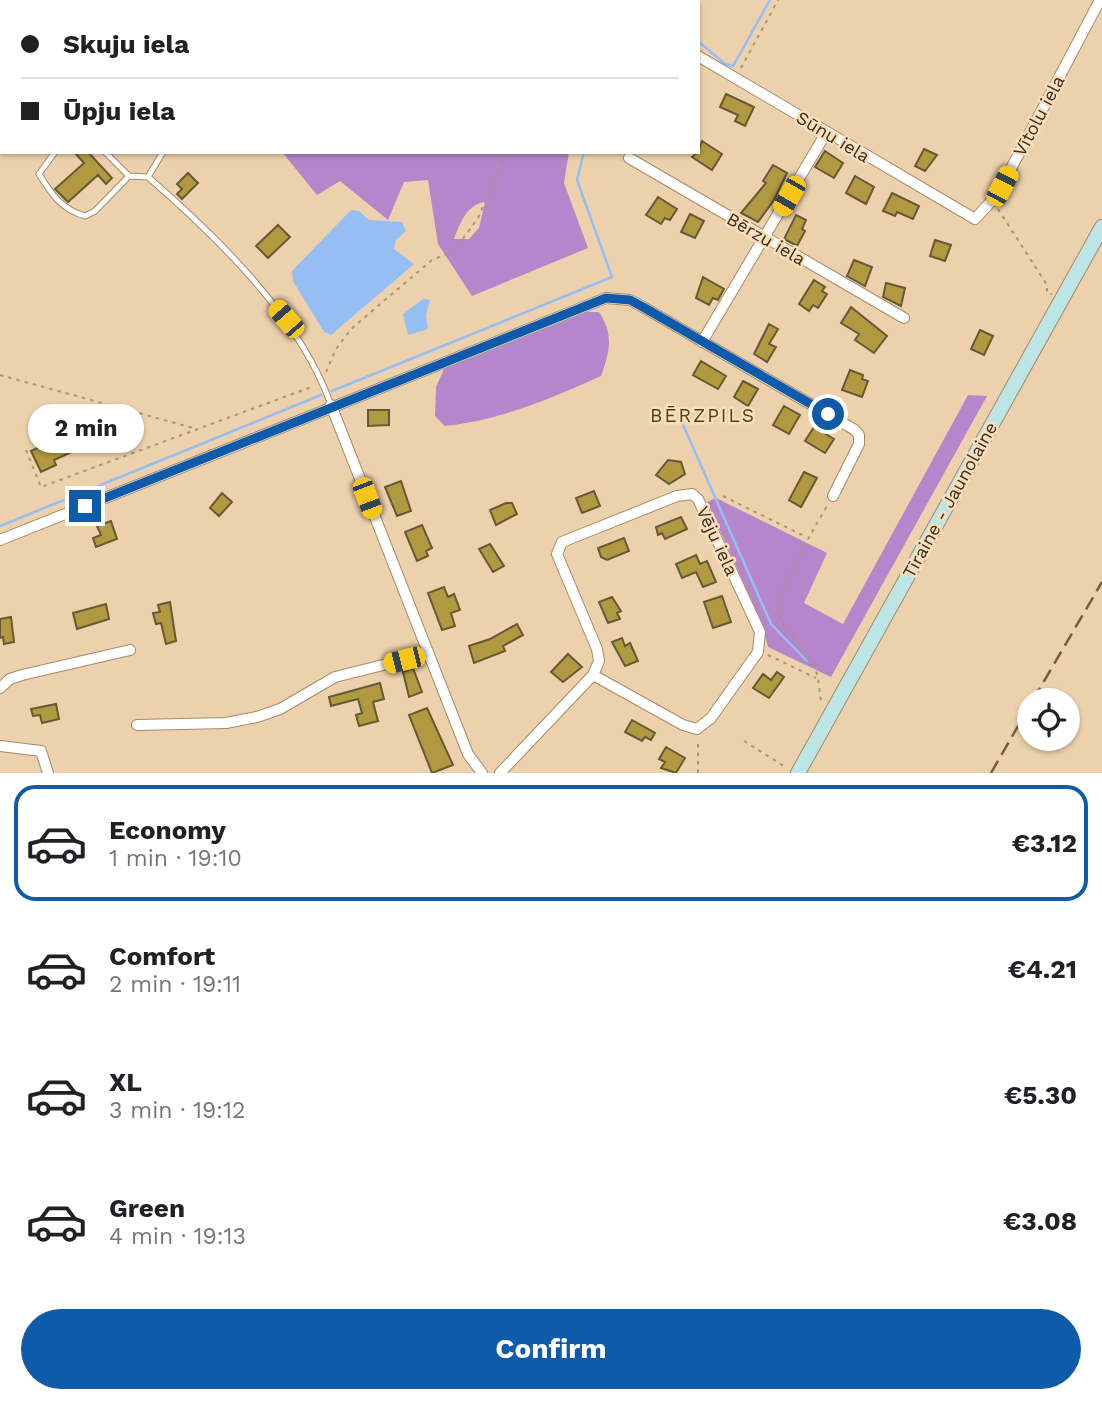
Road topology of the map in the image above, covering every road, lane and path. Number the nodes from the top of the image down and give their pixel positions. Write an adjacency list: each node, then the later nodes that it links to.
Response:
1 (778, 0): 4 (path)
2 (1100, 0): 13 (street, Vītolu iela)
3 (700, 57): 4 (street, Sūnu iela)
4 (735, 78): 5 (street, Sūnu iela)
5 (826, 133): 13 (street, Sūnu iela); 15 (street)
6 (54, 154): 11 (lane)
7 (107, 154): 11 (lane)
8 (162, 154): 12 (lane)
9 (506, 154): 20 (path)
10 (629, 158): 15 (street, Bērzu iela)
11 (129, 176): 12 (lane)
12 (149, 177): 20 (lane)
13 (993, 202): 16 (path)
14 (1102, 227): 43 (main road, Tīraine - Jaunolaine)
15 (764, 239): 17 (street, Bērzu iela); 18 (street)
16 (1047, 293)
17 (904, 318)
18 (702, 342): 21 (street); 25 (street)
19 (0, 374): 22 (path)
20 (322, 383): 21 (lane); 22 (path)
21 (331, 405): 27 (street); 30 (street)
22 (198, 429): 23 (path)
23 (26, 450)
24 (723, 496): 26 (path)
25 (833, 496): 26 (path)
26 (807, 538): 32 (path)
27 (0, 540)
28 (130, 650): 33 (street)
29 (758, 652): 31 (street); 31 (street, Vēju iela); 32 (path)
30 (427, 654): 35 (street); 40 (street)
31 (593, 675): 41 (street)
32 (817, 679): 34 (path)
33 (0, 688)
34 (821, 700)
35 (137, 725)
36 (744, 741): 43 (path)
37 (699, 742): 42 (path)
38 (0, 746): 39 (street)
39 (48, 773)
40 (482, 773)
41 (500, 773)
42 (698, 773)
43 (796, 773)

